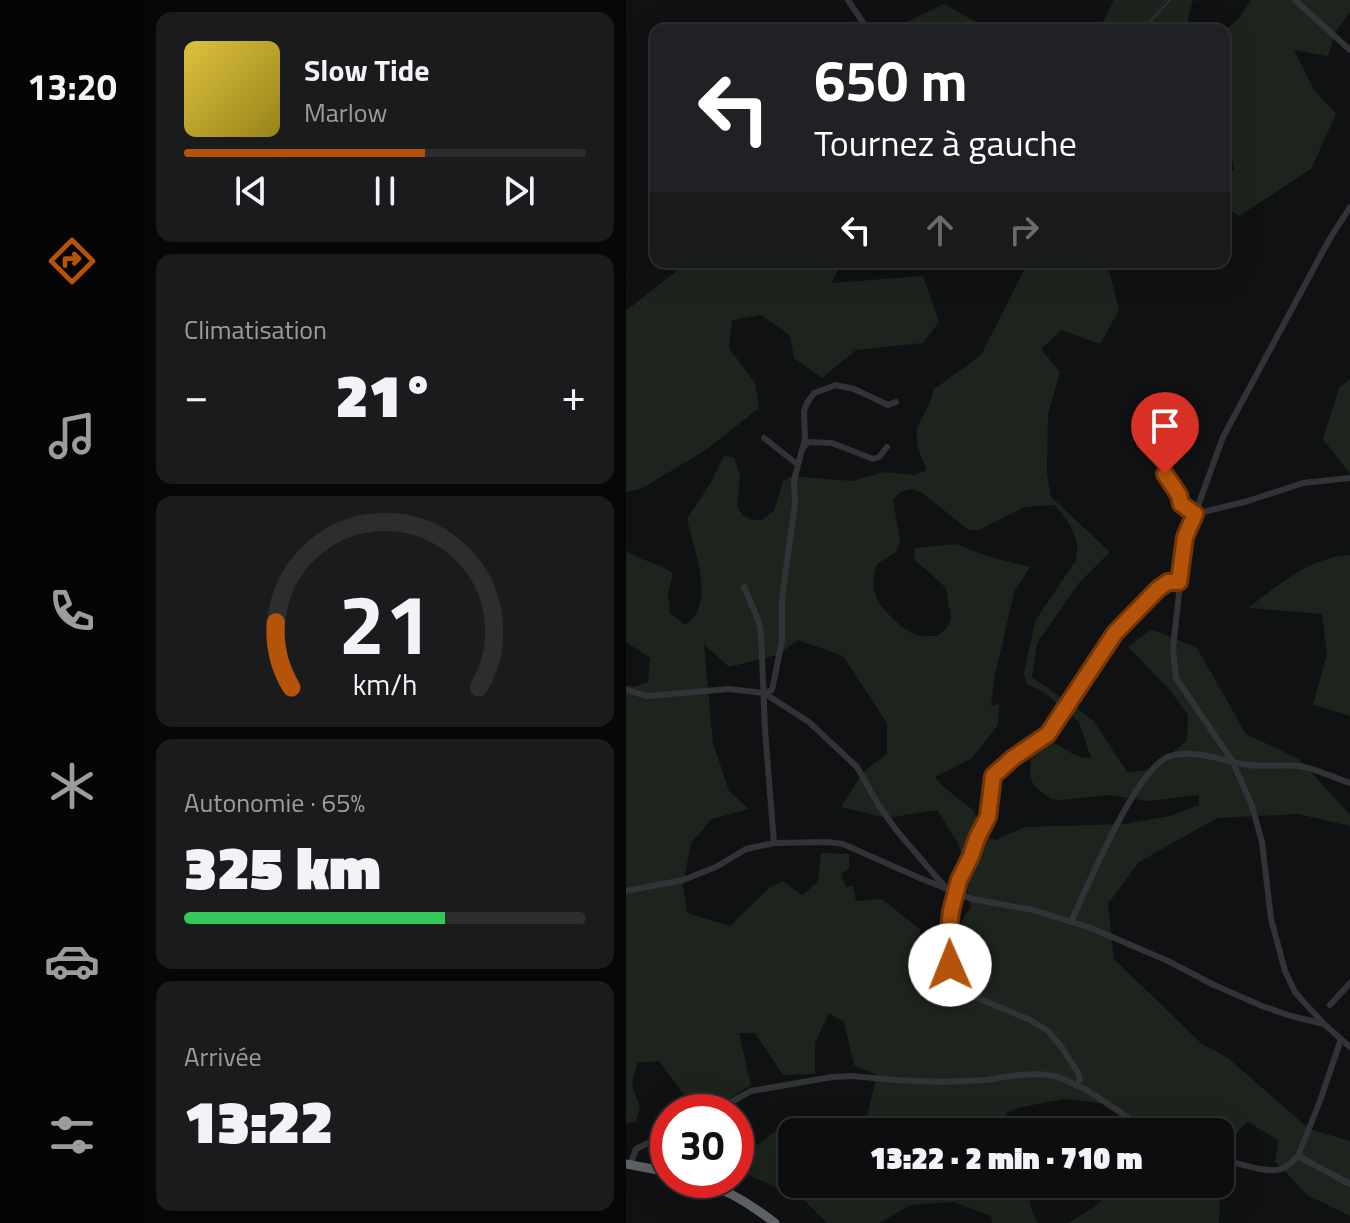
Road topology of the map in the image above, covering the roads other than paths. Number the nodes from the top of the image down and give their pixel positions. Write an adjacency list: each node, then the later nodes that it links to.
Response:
1 (848, 0): 3 (street)
2 (1295, 0): 4 (street)
3 (864, 24)
4 (1350, 50)
5 (1350, 207): 13 (street)
6 (896, 402): 10 (street)
7 (764, 438): 11 (street)
8 (1140, 445): 13 (street)
9 (887, 447): 10 (street)
10 (803, 450): 11 (street)
11 (797, 464): 17 (street)
12 (1350, 478): 13 (street)
13 (1195, 514): 14 (street)
14 (1179, 582): 18 (street); 22 (street)
15 (744, 587): 17 (street)
16 (626, 690): 17 (street)
17 (764, 693): 20 (street); 22 (street)
18 (1233, 762): 19 (street); 23 (street); 26 (street)
19 (1350, 783)
20 (774, 843): 21 (street); 22 (street)
21 (626, 891)
22 (952, 891): 23 (street); 29 (street)
23 (1071, 922): 26 (street)
24 (1350, 983): 25 (street)
25 (1330, 1005)
26 (1324, 1024): 27 (street)
27 (1341, 1039): 28 (street); 33 (street)
28 (1350, 1047)
29 (1077, 1086): 30 (street); 31 (street)
30 (746, 1094)
31 (1128, 1118)
32 (650, 1142): 35 (street)
33 (1298, 1156): 34 (street); 37 (street)
34 (1234, 1162)
35 (628, 1164): 36 (highway)
36 (650, 1168)
37 (1350, 1184)
38 (739, 1198): 39 (highway)
39 (775, 1223)

